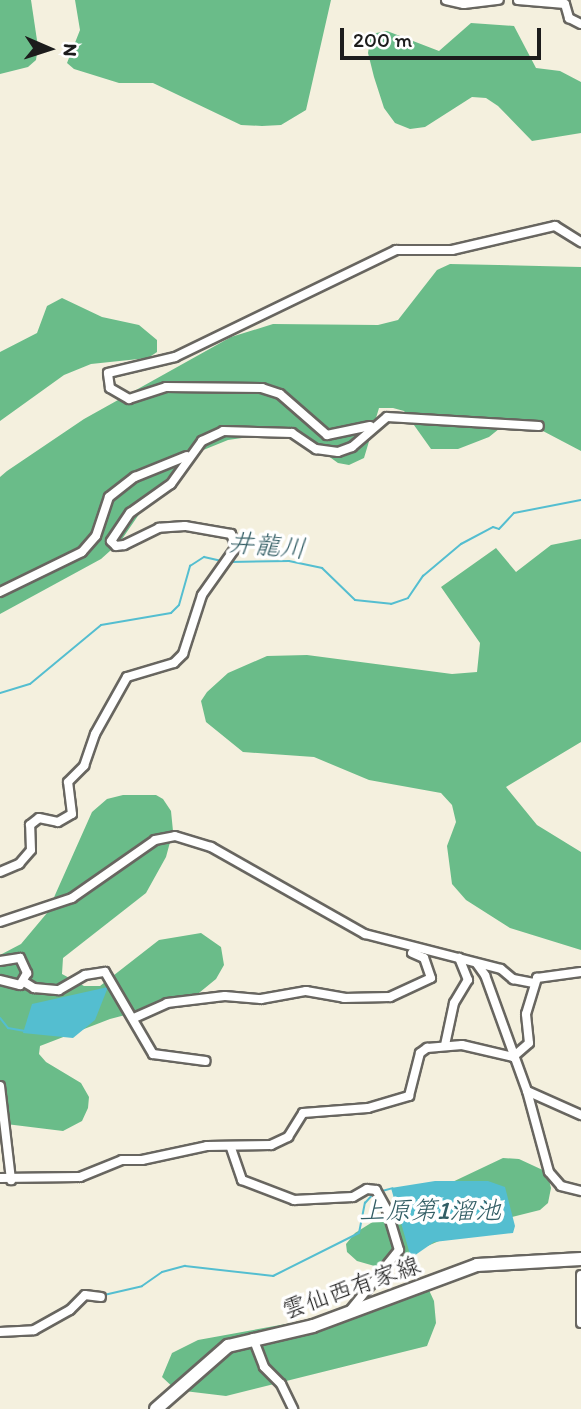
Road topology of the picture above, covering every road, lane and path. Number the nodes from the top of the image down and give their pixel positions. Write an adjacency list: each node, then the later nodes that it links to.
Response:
1 (446, 0): 2 (street)
2 (499, 0)
3 (518, 0): 4 (street)
4 (549, 2): 5 (street)
5 (581, 24)
6 (581, 242): 7 (street)
7 (373, 425): 8 (street); 9 (street)
8 (539, 426)
9 (187, 456): 10 (street); 11 (street)
10 (0, 592)
11 (0, 872)
12 (0, 922): 13 (street)
13 (407, 947): 14 (street); 21 (street)
14 (459, 958): 16 (street); 22 (street)
15 (0, 961): 19 (street)
16 (477, 964): 20 (street); 23 (street)
17 (581, 972): 20 (street)
18 (0, 980): 19 (street)
19 (24, 982): 21 (street)
20 (534, 983): 23 (street)
21 (134, 1018): 24 (street)
22 (445, 1045): 23 (street); 28 (street)
23 (513, 1057): 26 (street)
24 (206, 1061)
25 (0, 1086): 30 (street)
26 (527, 1091): 27 (street); 31 (street)
27 (581, 1115)
28 (231, 1148): 30 (street); 35 (street)
29 (0, 1178): 30 (street)
30 (11, 1180)
31 (581, 1191)
32 (581, 1259): 35 (main road, 雲仙西有家線)
33 (581, 1275): 36 (street)
34 (101, 1297): 37 (street)
35 (348, 1313): 38 (main road, 雲仙西有家線)
36 (581, 1323)
37 (0, 1332)
38 (253, 1338): 39 (main road, 雲仙西有家線); 40 (street)
39 (156, 1409)
40 (293, 1409)

